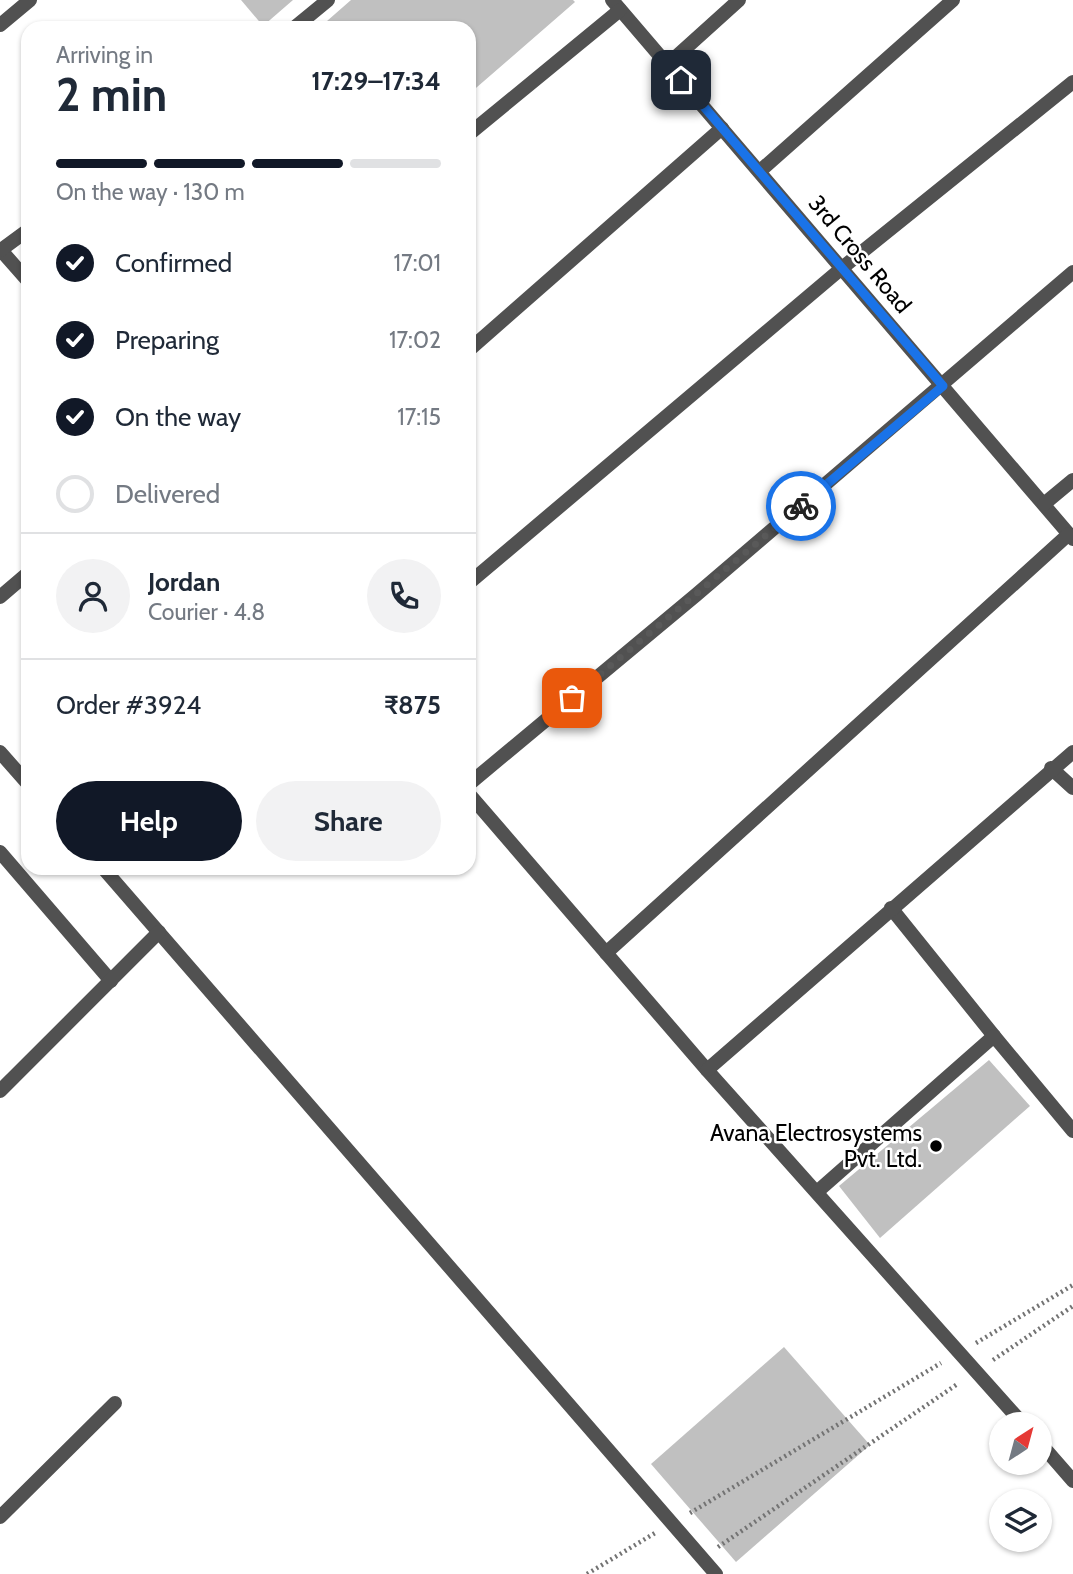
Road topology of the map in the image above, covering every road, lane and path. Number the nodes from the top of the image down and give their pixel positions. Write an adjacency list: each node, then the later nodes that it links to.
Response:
1 (30, 0): 7 (street)
2 (328, 0): 6 (street)
3 (739, 0): 8 (street)
4 (953, 0): 12 (street)
5 (616, 5): 8 (street, 3rd Cross Road); 10 (street)
6 (302, 21)
7 (0, 25)
8 (667, 65): 11 (street, 3rd Cross Road)
9 (1073, 82): 15 (street)
10 (476, 128)
11 (722, 128): 12 (street, 3rd Cross Road); 18 (street)
12 (760, 171): 15 (street, 3rd Cross Road)
13 (21, 235): 14 (street)
14 (1, 250): 17 (street)
15 (842, 268): 19 (street, 3rd Cross Road); 23 (street)
16 (1073, 272): 19 (street)
17 (21, 273)
18 (476, 344)
19 (943, 386): 21 (street, 3rd Cross Road); 30 (street)
20 (1073, 480): 21 (street)
21 (1044, 504): 22 (street, 3rd Cross Road)
22 (1071, 537): 37 (street)
23 (476, 577)
24 (21, 579): 25 (street)
25 (0, 597)
26 (1073, 751): 28 (street)
27 (1, 755): 29 (street)
28 (1051, 768): 31 (street); 35 (street)
29 (21, 776)
30 (476, 778)
31 (1073, 788)
32 (476, 802): 37 (street)
33 (0, 852): 38 (street)
34 (109, 875): 36 (street)
35 (891, 908): 39 (street); 40 (street)
36 (159, 932): 38 (street); 59 (street)
37 (606, 953): 40 (street)
38 (111, 981): 41 (street)
39 (994, 1036): 42 (street); 43 (street)
40 (707, 1070): 43 (street)
41 (0, 1091)
42 (1073, 1131)
43 (818, 1191): 51 (street)
44 (1073, 1285): 46 (path)
45 (1073, 1306): 48 (path)
46 (966, 1348)
47 (943, 1362): 55 (path)
48 (983, 1367)
49 (960, 1382): 57 (path)
50 (115, 1403): 54 (street)
51 (1012, 1412)
52 (1052, 1457): 53 (street)
53 (1073, 1481)
54 (0, 1517)
55 (682, 1518)
56 (658, 1532): 58 (path)
57 (712, 1551)
58 (587, 1574)
59 (716, 1574)

